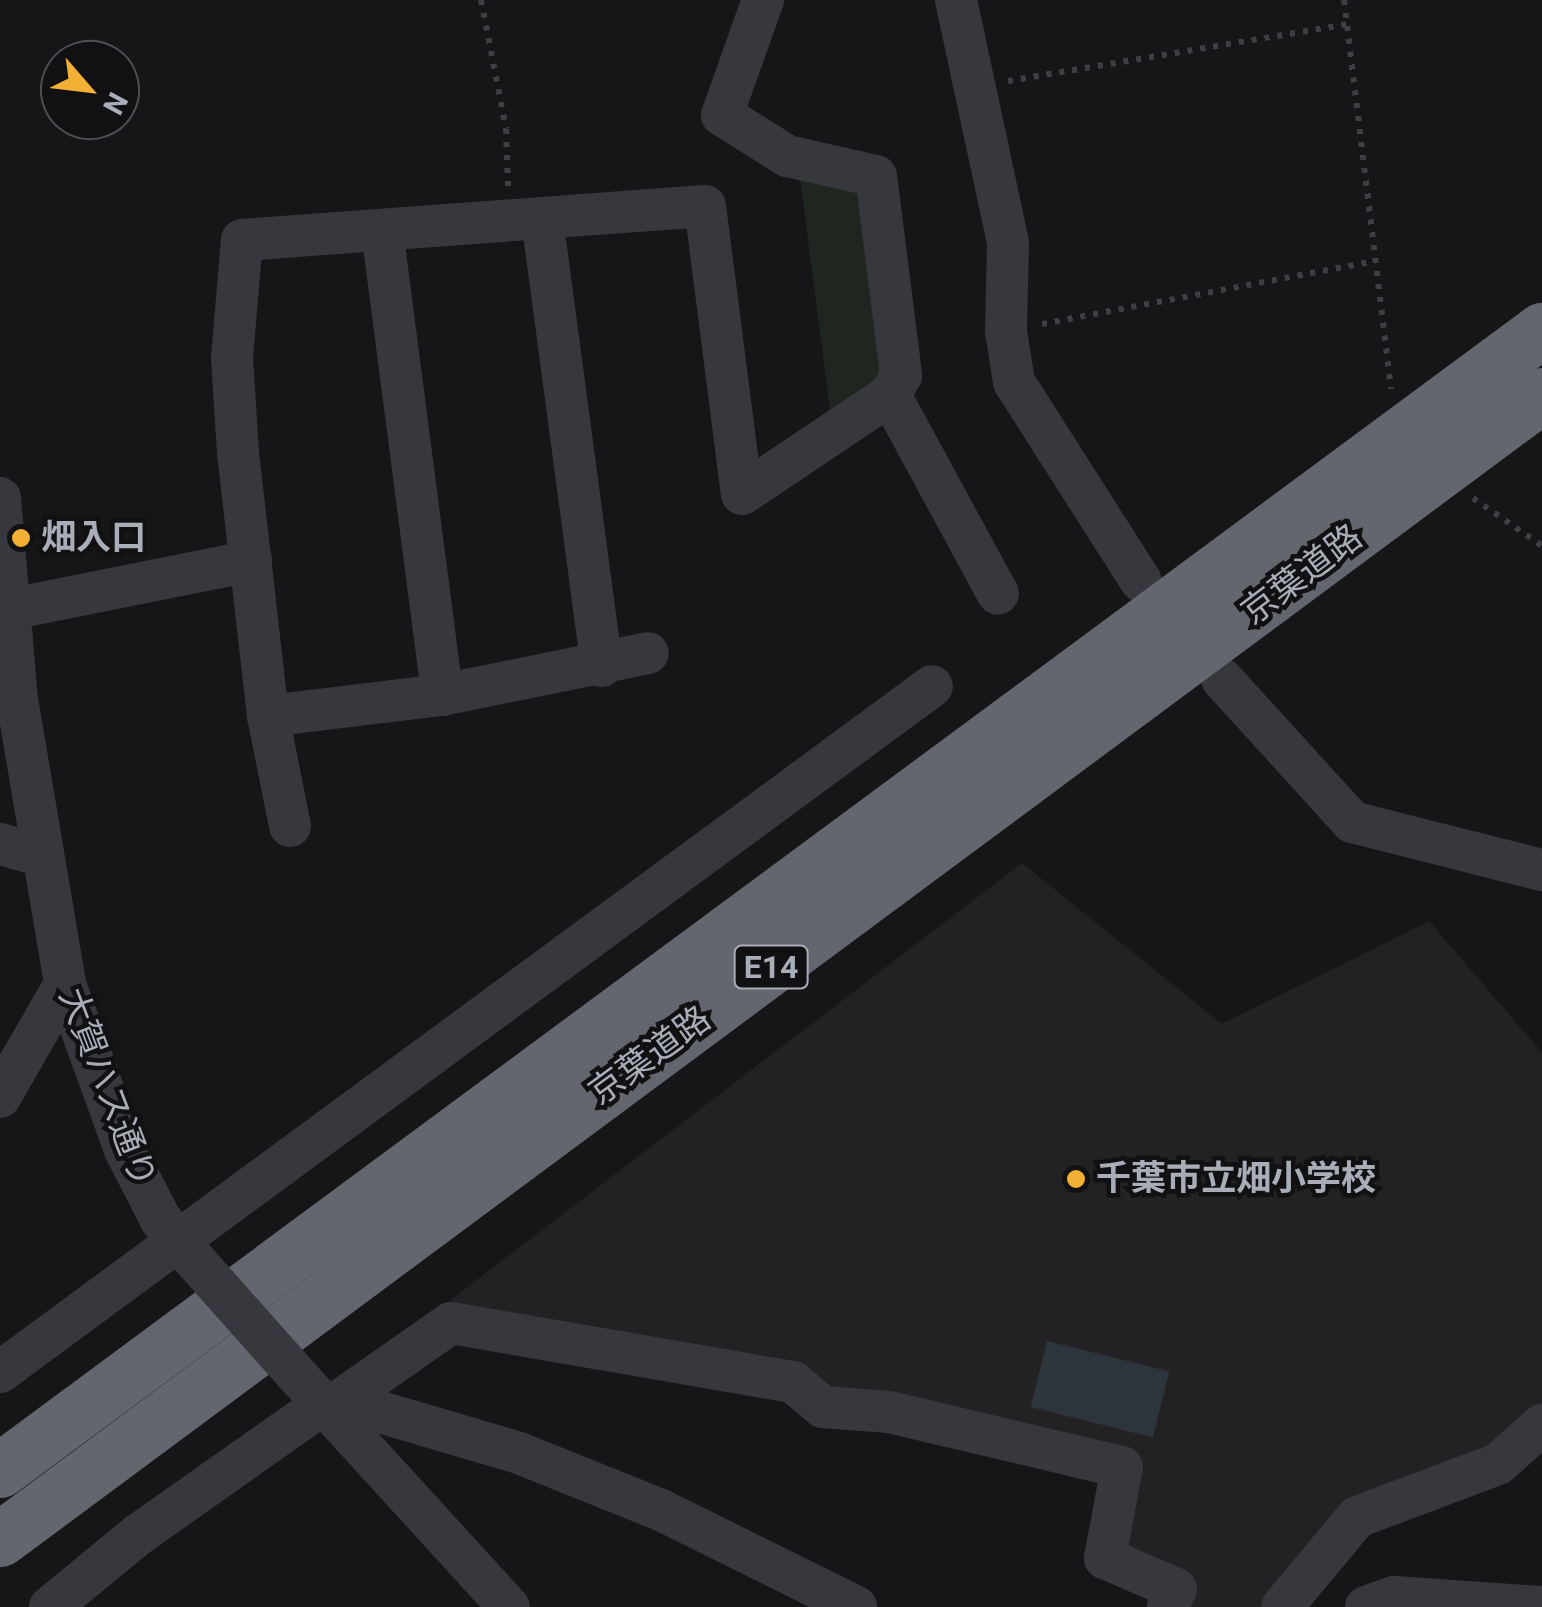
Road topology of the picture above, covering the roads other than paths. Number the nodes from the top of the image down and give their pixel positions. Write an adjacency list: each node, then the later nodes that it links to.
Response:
1 (763, 0): 6 (street)
2 (956, 0): 10 (street)
3 (525, 218): 4 (street); 6 (street); 14 (street)
4 (382, 230): 9 (street); 17 (street)
5 (1542, 330): 28 (highway, 京葉道路 / E14)
6 (890, 396): 11 (street)
7 (1542, 396): 29 (highway, 京葉道路 / E14)
8 (0, 498): 12 (street, 大賀ハス通り)
9 (251, 561): 12 (street); 18 (street)
10 (1142, 580)
11 (998, 594)
12 (6, 610): 20 (street, 大賀ハス通り)
13 (648, 653): 14 (street)
14 (602, 666): 17 (street)
15 (1222, 679): 21 (street)
16 (932, 686): 24 (street)
17 (442, 694): 18 (street)
18 (268, 716): 19 (street)
19 (290, 826)
20 (20, 849): 22 (street, 大賀ハス通り)
21 (1542, 870)
22 (65, 984): 23 (street); 24 (street, 大賀ハス通り)
23 (0, 1097)
24 (185, 1250): 25 (street); 26 (street, 大賀ハス通り, bridge)
25 (0, 1372)
26 (320, 1401): 30 (street); 31 (street, 大賀ハス通り); 32 (street); 33 (street)
27 (1542, 1425): 34 (street)
28 (0, 1470)
29 (0, 1539)
30 (50, 1607)
31 (509, 1607)
32 (856, 1607)
33 (1168, 1607)
34 (1282, 1607)
35 (1366, 1607): 36 (street)
36 (1542, 1607)

